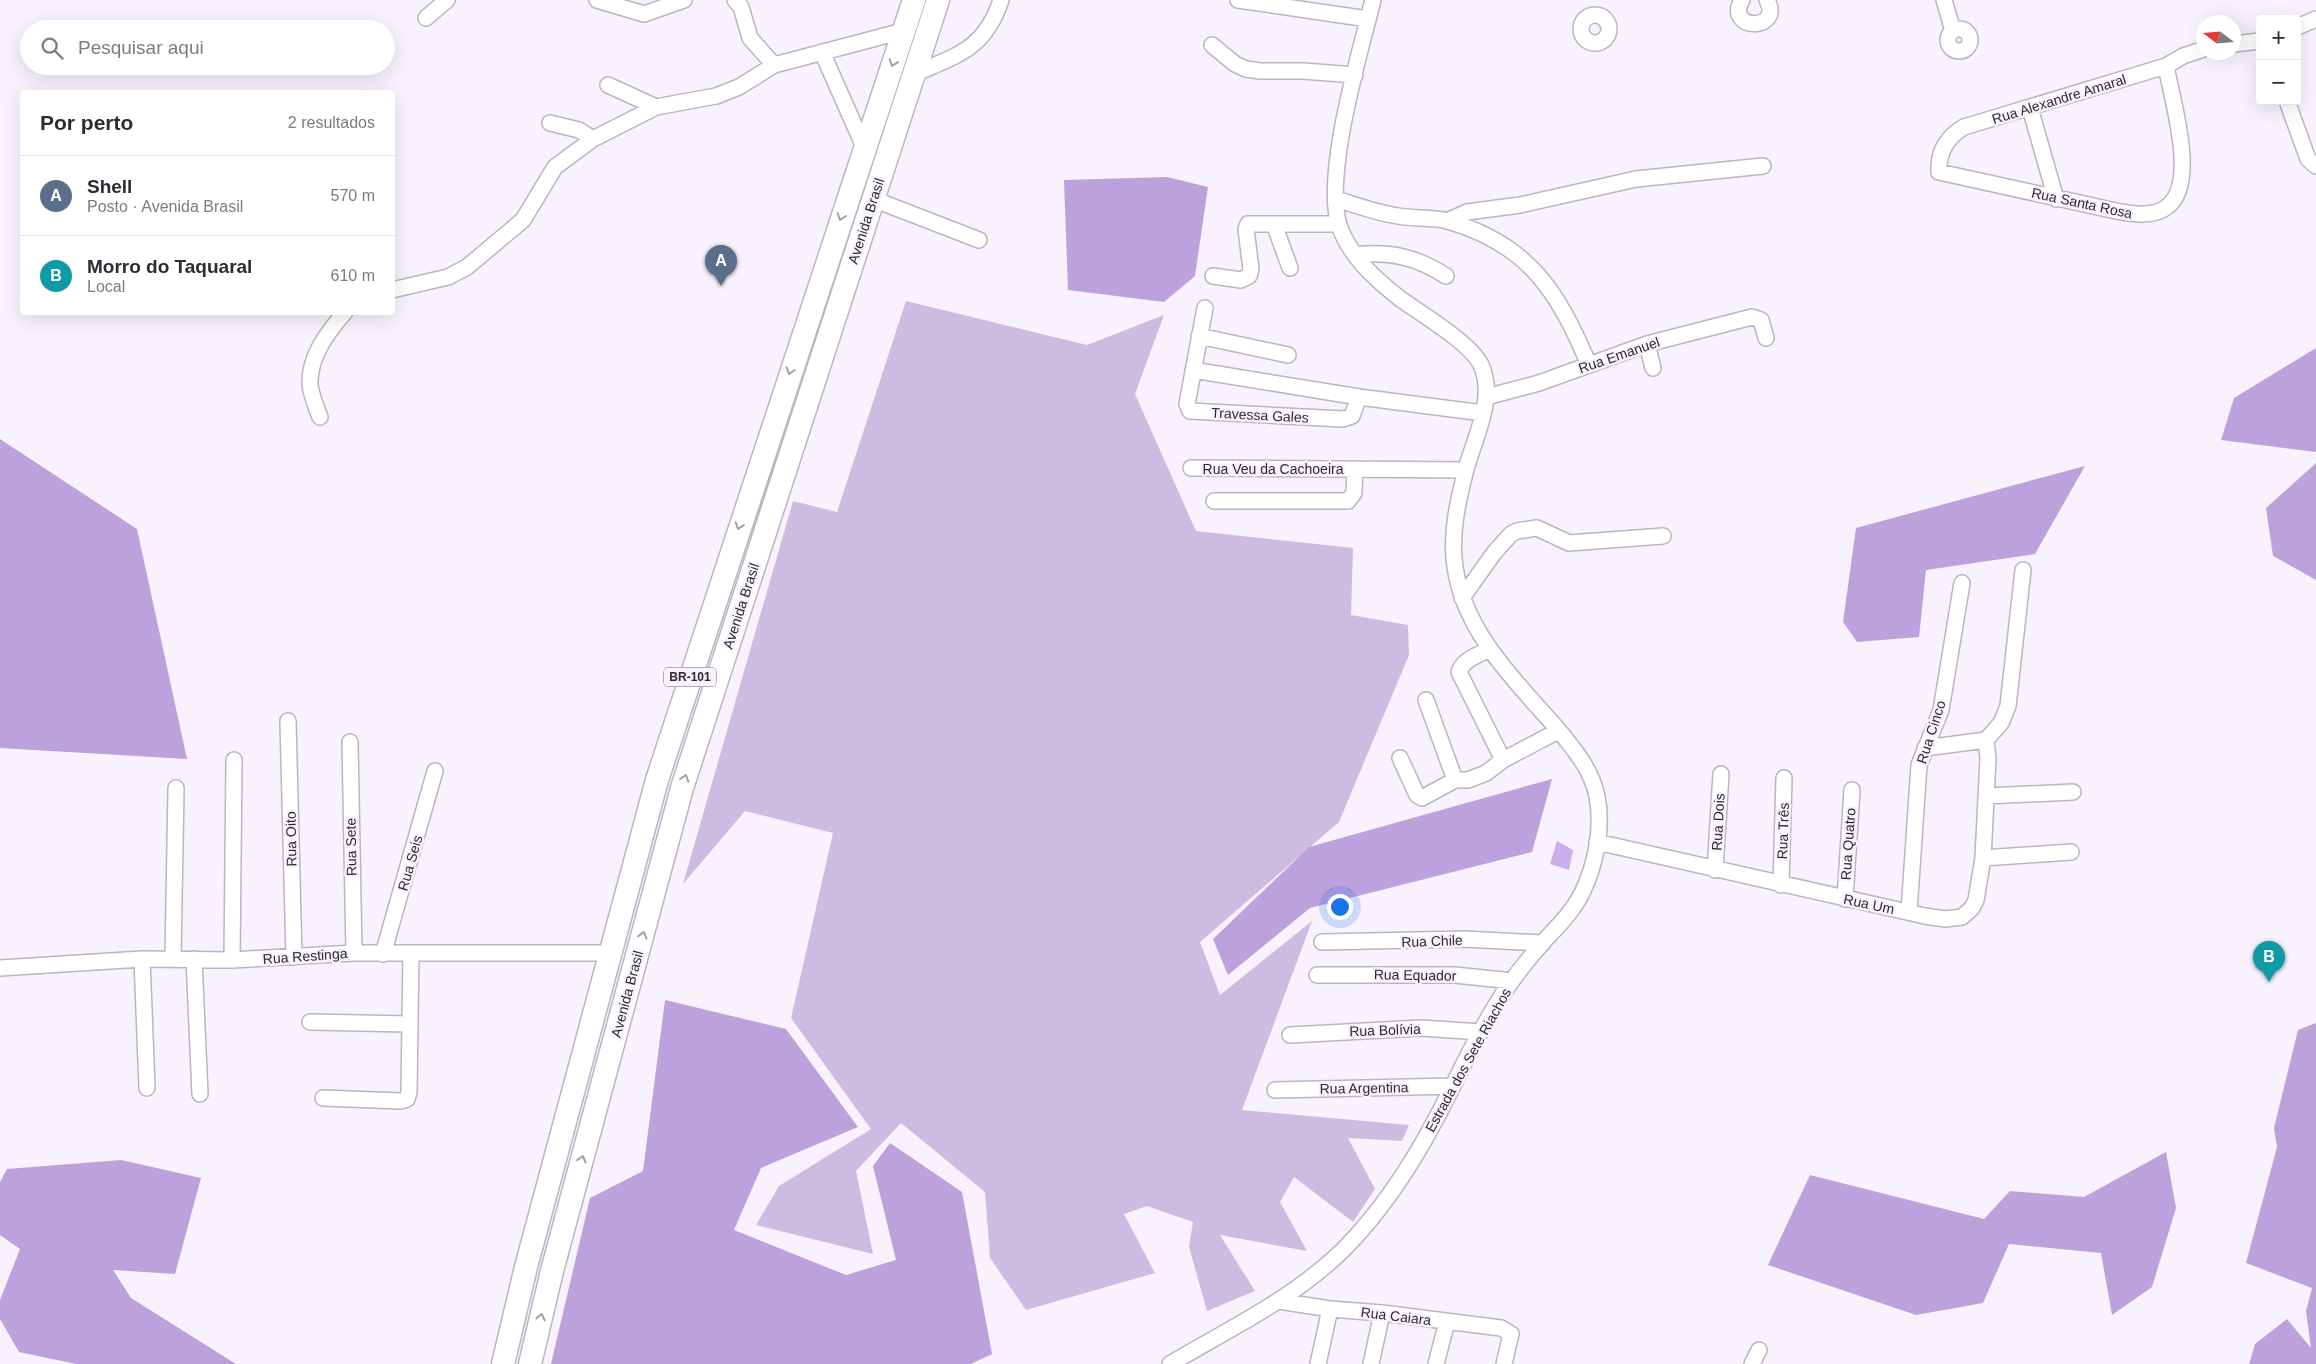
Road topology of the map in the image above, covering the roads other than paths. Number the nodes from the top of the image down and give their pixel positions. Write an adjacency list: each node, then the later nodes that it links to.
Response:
1 (447, 0): 13 (street)
2 (597, 0): 3 (street)
3 (684, 0)
4 (735, 0): 24 (street)
5 (914, 0): 17 (highway, Avenida Brasil / BR-101)
6 (938, 0): 26 (highway, Avenida Brasil / BR-101)
7 (1001, 0): 26 (street)
8 (1238, 0): 14 (street)
9 (1373, 0): 14 (street, Estrada dos Sete Riachos)
10 (1742, 0): 11 (street)
11 (1767, 0)
12 (1944, 0): 18 (street)
13 (426, 18)
14 (1368, 19): 27 (street, Estrada dos Sete Riachos)
15 (2316, 19): 16 (street)
16 (2301, 25)
17 (904, 31): 22 (street); 34 (highway, Avenida Brasil / BR-101, one-way to 34)
18 (1953, 31)
19 (2256, 41): 20 (street)
20 (2241, 43)
21 (1212, 45): 27 (street)
22 (822, 52): 24 (street); 34 (street)
23 (2196, 52): 25 (street, Rua Alexandre Amaral)
24 (774, 66): 30 (street)
25 (2166, 66): 31 (street, Rua Alexandre Amaral); 39 (street, Rua Santa Rosa)
26 (914, 74): 38 (highway, Avenida Brasil / BR-101)
27 (1355, 75): 40 (street, Estrada dos Sete Riachos)
28 (608, 85): 30 (street)
29 (2289, 105): 35 (street)
30 (656, 107): 33 (street)
31 (2030, 108): 37 (street, Rua Alexandre Amaral); 39 (street)
32 (550, 123): 33 (street)
33 (593, 139): 49 (street)
34 (864, 147): 101 (highway, Avenida Brasil / BR-101, one-way to 101)
35 (2312, 163)
36 (1763, 166): 41 (street)
37 (1939, 172): 39 (street, Rua Santa Rosa)
38 (873, 199): 44 (street); 125 (highway, Avenida Brasil / BR-101, one-way to 38)
39 (2056, 199)
40 (1336, 200): 41 (street); 43 (street, Estrada dos Sete Riachos)
41 (1447, 221): 56 (street)
42 (1274, 224): 43 (street); 46 (street); 47 (street)
43 (1338, 224): 45 (street, Estrada dos Sete Riachos)
44 (979, 240)
45 (1355, 255): 48 (street); 60 (street, Estrada dos Sete Riachos)
46 (1290, 268)
47 (1213, 276)
48 (1446, 276)
49 (395, 289)
50 (1204, 308): 52 (street, Travessa Gales)
51 (343, 315): 62 (street)
52 (1199, 336): 55 (street); 58 (street, Travessa Gales)
53 (1766, 338): 54 (street, Rua Emanuel)
54 (1647, 344): 56 (street, Rua Emanuel); 57 (street)
55 (1288, 355)
56 (1588, 365): 60 (street, Rua Emanuel)
57 (1653, 368)
58 (1193, 370): 59 (street, Travessa Gales); 59 (street, Travessa Gales)
59 (1359, 397): 61 (street, Travessa Gales)
60 (1486, 397): 61 (street, Estrada dos Sete Riachos)
61 (1483, 413): 65 (street, Estrada dos Sete Riachos)
62 (320, 417)
63 (1191, 468): 64 (street, Rua Veu da Cachoeira)
64 (1355, 469): 65 (street, Rua Veu da Cachoeira); 66 (street, Rua Veu da Cachoeira)
65 (1466, 470): 70 (street, Estrada dos Sete Riachos)
66 (1214, 501)
67 (1663, 536): 70 (street)
68 (2023, 570): 75 (street)
69 (1962, 583): 77 (street, Rua Cinco)
70 (1462, 598): 71 (street, Estrada dos Sete Riachos)
71 (1490, 649): 74 (street, Estrada dos Sete Riachos); 80 (street)
72 (1426, 700): 84 (street)
73 (288, 721): 102 (street, Rua Oito)
74 (1558, 731): 80 (street); 89 (street, Estrada dos Sete Riachos)
75 (1986, 740): 77 (street); 88 (street, Rua Um)
76 (350, 742): 98 (street, Rua Sete)
77 (1925, 748): 95 (street, Rua Cinco)
78 (1400, 758): 84 (street)
79 (234, 760): 106 (street)
80 (1504, 760): 84 (street)
81 (435, 771): 99 (street, Rua Seis)
82 (1720, 774): 92 (street, Rua Dois)
83 (1784, 778): 93 (street, Rua Três)
84 (1455, 780)
85 (176, 788): 103 (street)
86 (1852, 790): 94 (street, Rua Quatro)
87 (2073, 792): 88 (street)
88 (1986, 796): 91 (street, Rua Um)
89 (1597, 842): 92 (street, Rua Um); 97 (street, Estrada dos Sete Riachos)
90 (2071, 852): 91 (street)
91 (1983, 858): 95 (street, Rua Um)
92 (1716, 870): 93 (street, Rua Um)
93 (1781, 885): 94 (street, Rua Um)
94 (1844, 899): 95 (street, Rua Um)
95 (1909, 912)
96 (1322, 942): 97 (street, Rua Chile)
97 (1542, 943): 109 (street, Estrada dos Sete Riachos)
98 (354, 953): 99 (street, Rua Restinga); 102 (street, Rua Restinga)
99 (383, 954): 100 (street, Rua Restinga)
100 (411, 954): 101 (street, Rua Restinga); 111 (street)
101 (610, 954): 124 (highway, Avenida Brasil / BR-101)
102 (294, 957): 106 (street, Rua Restinga)
103 (173, 958): 104 (street, Rua Restinga); 105 (street, Rua Restinga)
104 (142, 959): 107 (street, Rua Restinga); 115 (street)
105 (194, 959): 106 (street, Rua Restinga); 117 (street)
106 (232, 960)
107 (0, 968)
108 (1317, 975): 109 (street, Rua Equador)
109 (1512, 981): 112 (street, Estrada dos Sete Riachos)
110 (310, 1022): 111 (street)
111 (409, 1024): 118 (street)
112 (1481, 1032): 113 (street, Rua Bolívia); 114 (street, Estrada dos Sete Riachos)
113 (1290, 1035)
114 (1453, 1086): 116 (street, Rua Argentina); 119 (street, Estrada dos Sete Riachos)
115 (148, 1088)
116 (1275, 1090)
117 (200, 1094)
118 (323, 1098)
119 (1279, 1301): 120 (street, Rua Caiara); 126 (street, Estrada dos Sete Riachos)
120 (1330, 1309): 121 (street, Rua Caiara); 127 (street)
121 (1382, 1313): 122 (street, Rua Caiara); 128 (street)
122 (1446, 1322): 129 (street); 130 (street, Rua Caiara)
123 (1759, 1350): 131 (street)
124 (503, 1364)
125 (530, 1364)
126 (1170, 1364)
127 (1318, 1364)
128 (1371, 1364)
129 (1436, 1364)
130 (1504, 1364)
131 (1752, 1364)

